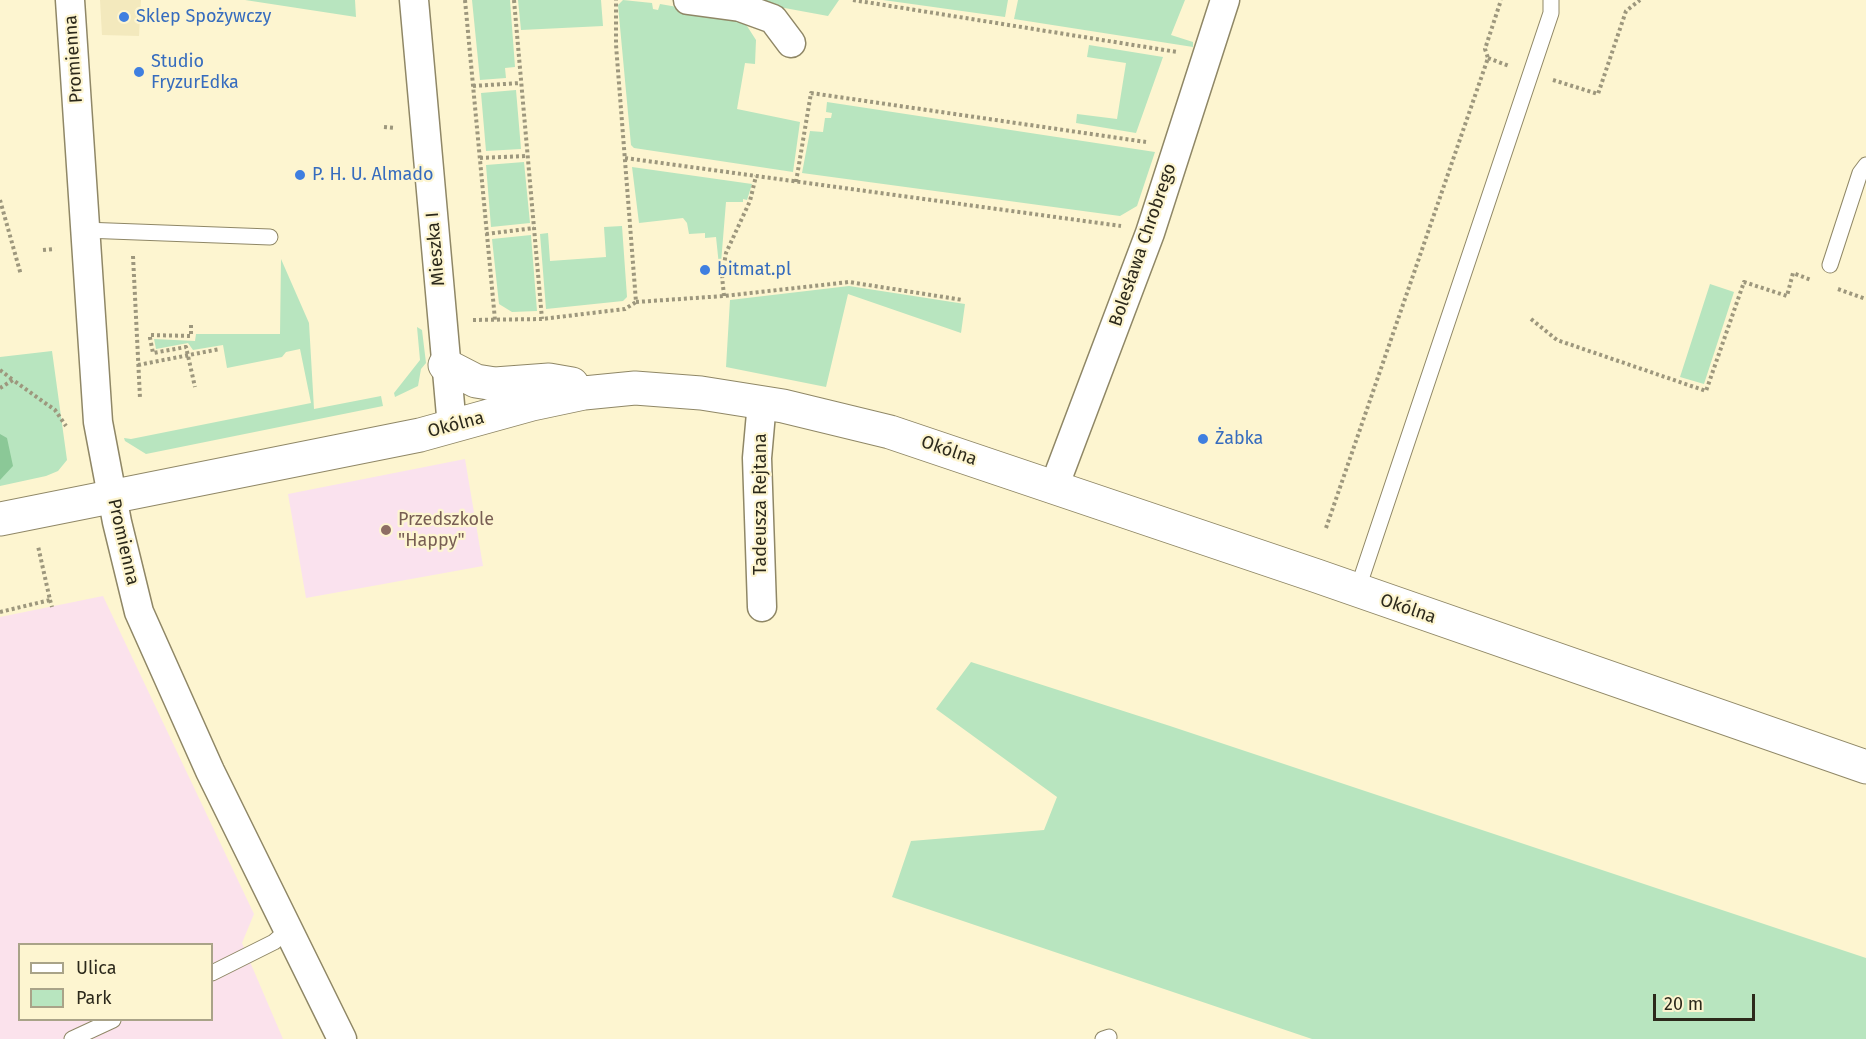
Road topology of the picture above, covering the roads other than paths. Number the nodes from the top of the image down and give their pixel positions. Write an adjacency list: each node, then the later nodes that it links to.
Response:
1 (70, 0): 8 (street, Promienna)
2 (414, 0): 11 (street, Mieszka I)
3 (688, 0): 6 (street)
4 (1225, 0): 15 (street, Bolesława Chrobrego)
5 (1551, 0): 18 (lane)
6 (790, 43)
7 (1866, 165): 10 (lane)
8 (84, 230): 9 (lane); 16 (street, Promienna)
9 (270, 237)
10 (1830, 265)
11 (445, 365): 12 (street); 14 (street, Mieszka I)
12 (603, 390): 13 (street, Okólna); 14 (street, Okólna)
13 (762, 402): 15 (street, Okólna); 19 (street, Tadeusza Rejtana)
14 (452, 427): 16 (street, Okólna)
15 (1054, 487): 18 (street, Okólna)
16 (112, 495): 17 (street, Okólna); 21 (street, Promienna)
17 (0, 519)
18 (1357, 591): 20 (street, Okólna)
19 (762, 607)
20 (1866, 767)
21 (289, 929): 22 (lane); 25 (street, Promienna)
22 (213, 972)
23 (111, 1021): 24 (lane)
24 (72, 1039)
25 (342, 1039)

